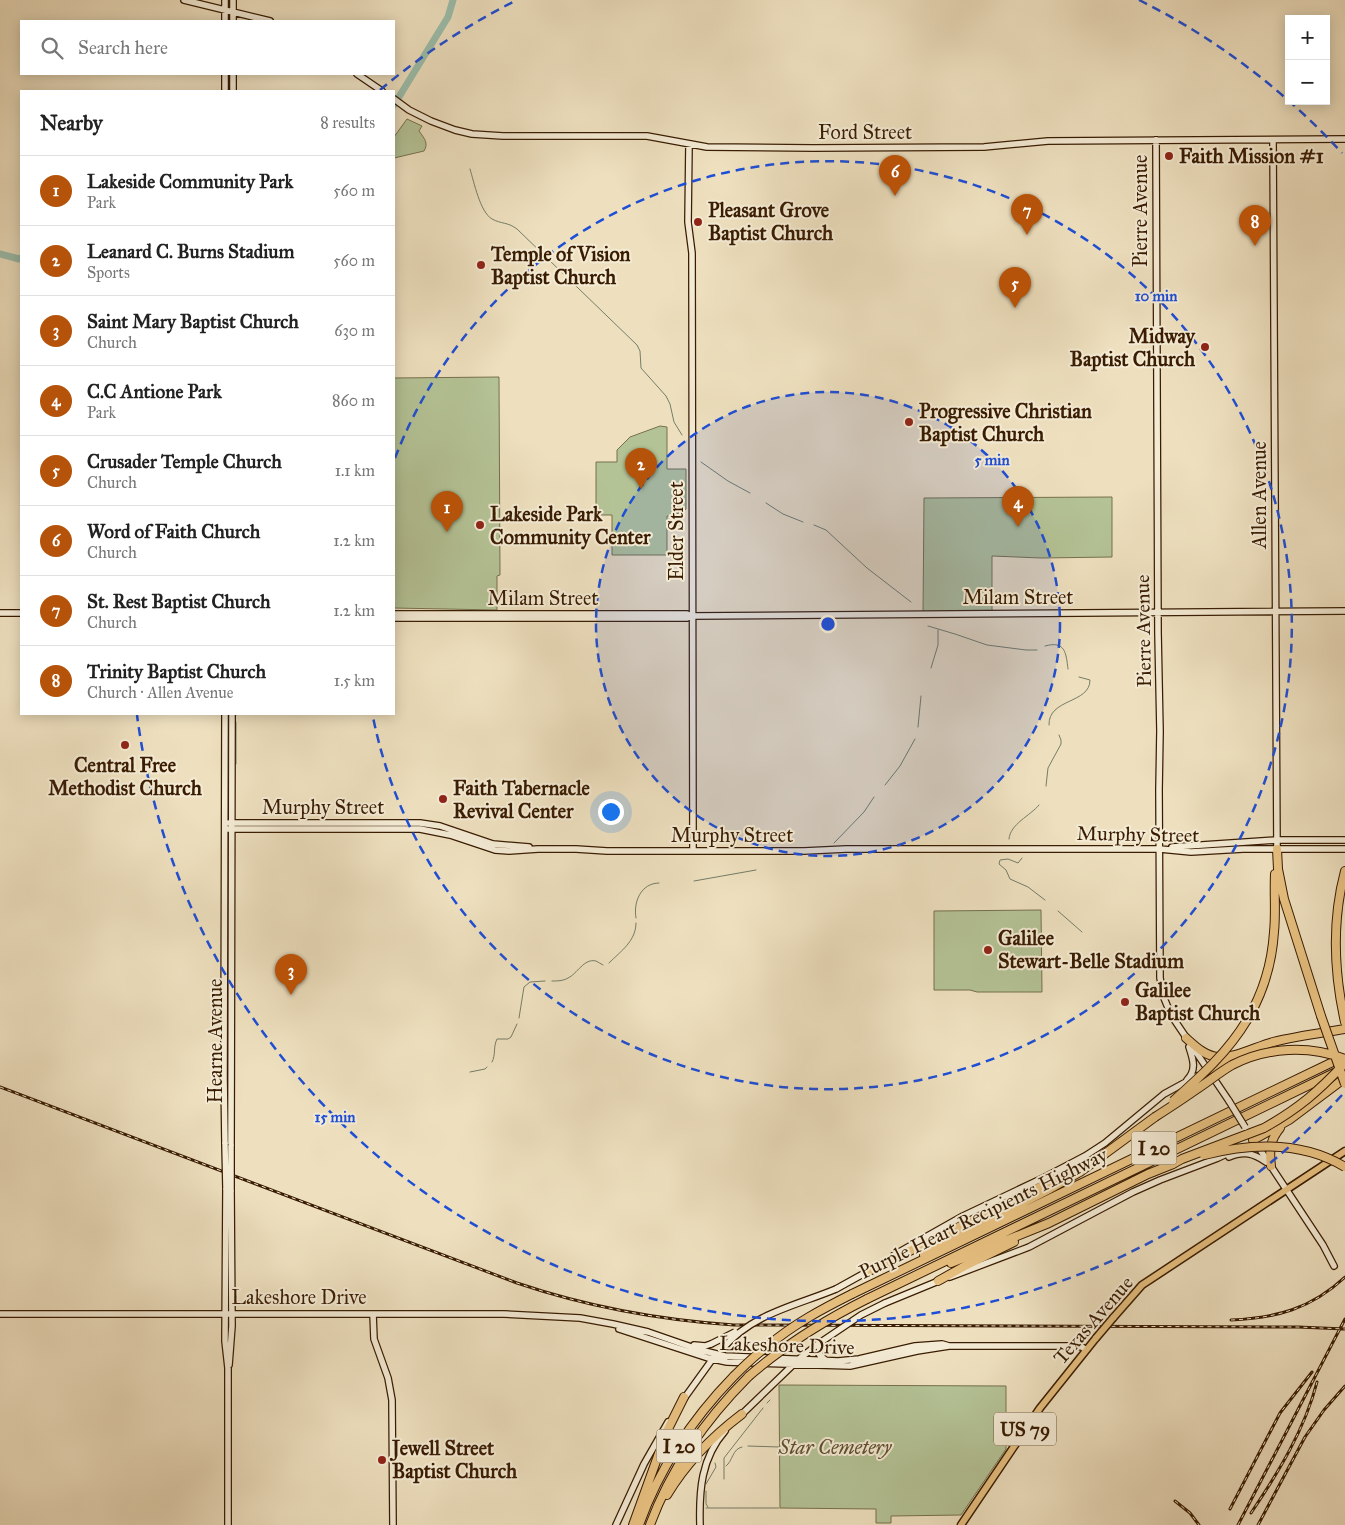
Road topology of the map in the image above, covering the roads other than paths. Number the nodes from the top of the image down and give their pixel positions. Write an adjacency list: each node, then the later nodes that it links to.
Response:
1 (184, 0): 4 (main road)
2 (225, 0): 4 (main road)
3 (233, 0): 5 (main road)
4 (225, 10): 5 (main road); 6 (main road)
5 (233, 12): 7 (main road); 8 (main road)
6 (225, 20)
7 (233, 20)
8 (266, 20)
9 (225, 75): 13 (main road)
10 (233, 75): 12 (main road)
11 (358, 75): 14 (main road)
12 (233, 88)
13 (225, 89)
14 (381, 90)
15 (395, 100): 19 (main road, Ford Street)
16 (1156, 140): 17 (main road, Ford Street); 19 (main road, Ford Street); 24 (main road, Pierre Avenue)
17 (1273, 140): 18 (main road, Ford Street); 21 (main road, Allen Avenue)
18 (1345, 140)
19 (689, 144): 26 (main road, Elder Street)
20 (1345, 611): 21 (main road, Milam Street)
21 (1275, 612): 24 (main road, Milam Street); 32 (main road, Allen Avenue)
22 (0, 613): 23 (main road)
23 (20, 613)
24 (1158, 613): 26 (main road, Milam Street); 34 (main road, Pierre Avenue)
25 (395, 614): 26 (main road, Milam Street)
26 (692, 616): 27 (main road, Milam Street); 36 (main road, Elder Street)
27 (395, 618)
28 (225, 715): 30 (main road, Hearne Avenue)
29 (232, 715): 31 (main road, Hearne Avenue)
30 (225, 826): 31 (main road, Murphy Street); 53 (main road, Hearne Avenue)
31 (232, 826): 36 (main road, Murphy Street); 53 (main road, Hearne Avenue)
32 (1276, 840): 33 (main road); 34 (main road); 37 (main road, Allen Avenue)
33 (1345, 840)
34 (1160, 849): 36 (main road, Murphy Street); 37 (main road, Murphy Street); 41 (main road, Pierre Avenue)
35 (1345, 849): 37 (main road, Murphy Street)
36 (693, 851)
37 (1277, 852): 48 (highway, bridge); 50 (highway, bridge)
38 (1345, 871): 39 (highway)
39 (1345, 1022)
40 (1345, 1029): 42 (highway)
41 (1186, 1038): 42 (highway); 46 (main road, Pierre Avenue); 49 (main road)
42 (1246, 1050): 46 (highway)
43 (1345, 1058): 50 (highway, bridge); 69 (highway, Purple Heart Recipients Highway / I 20)
44 (1345, 1063): 56 (highway, bridge)
45 (1345, 1068): 68 (highway, Purple Heart Recipients Highway / I 20)
46 (1208, 1070): 49 (main road); 52 (main road, Pierre Avenue, bridge)
47 (1345, 1078): 51 (highway)
48 (1345, 1084)
49 (1169, 1091): 66 (main road)
50 (1155, 1117): 54 (highway)
51 (1289, 1120): 52 (highway); 58 (highway)
52 (1253, 1140): 57 (main road); 58 (main road, Pierre Avenue)
53 (228, 1145): 60 (main road, Hearne Avenue, bridge)
54 (1114, 1147): 66 (highway); 69 (highway)
55 (1345, 1151): 61 (main road, Texas Avenue / US 79)
56 (1173, 1164): 59 (highway, bridge); 62 (highway)
57 (1200, 1165): 58 (main road); 67 (main road)
58 (1271, 1166): 61 (main road, Pierre Avenue)
59 (1345, 1167)
60 (228, 1189): 63 (main road, Hearne Avenue); 64 (main road, Hearne Avenue)
61 (1287, 1190): 65 (main road, Pierre Avenue); 79 (main road, Texas Avenue / US 79, bridge)
62 (1049, 1223): 67 (highway); 68 (highway)
63 (225, 1258): 64 (main road); 70 (main road, Hearne Avenue)
64 (232, 1258): 71 (main road, Hearne Avenue)
65 (1334, 1266)
66 (869, 1271): 75 (main road, bridge)
67 (938, 1281): 77 (main road, bridge)
68 (893, 1286): 96 (highway, Purple Heart Recipients Highway / I 20, bridge)
69 (865, 1288): 95 (highway, Purple Heart Recipients Highway / I 20, bridge)
70 (225, 1313): 71 (main road, Lakeshore Drive); 72 (main road, Lakeshore Drive); 86 (main road, Hearne Avenue)
71 (232, 1313): 73 (main road, Lakeshore Drive); 86 (main road, Hearne Avenue)
72 (0, 1314)
73 (374, 1314): 74 (main road, Lakeshore Drive); 92 (main road)
74 (598, 1322): 76 (main road, Lakeshore Drive); 80 (main road, Lakeshore Drive)
75 (748, 1325): 76 (main road, bridge); 81 (main road, bridge)
76 (670, 1339): 81 (main road, Lakeshore Drive)
77 (821, 1342): 82 (main road); 83 (main road)
78 (949, 1346): 79 (main road, Lakeshore Drive); 83 (main road, Lakeshore Drive); 85 (main road, Lakeshore Drive)
79 (1086, 1350): 98 (main road, Texas Avenue / US 79)
80 (693, 1353): 81 (main road, Lakeshore Drive); 87 (main road)
81 (714, 1357): 82 (main road, Lakeshore Drive); 84 (main road, Lakeshore Drive); 87 (main road)
82 (799, 1360): 83 (main road, Lakeshore Drive); 84 (main road)
83 (827, 1360)
84 (793, 1365): 85 (main road, Lakeshore Drive); 88 (main road)
85 (819, 1366): 88 (main road)
86 (228, 1368): 91 (main road, Hearne Avenue)
87 (701, 1374): 89 (main road)
88 (780, 1377): 90 (main road)
89 (684, 1397): 93 (main road); 94 (highway)
90 (742, 1414): 96 (highway); 97 (main road)
91 (228, 1525)
92 (393, 1525)
93 (616, 1525)
94 (633, 1525)
95 (639, 1525)
96 (650, 1525)
97 (700, 1525)
98 (961, 1525)

